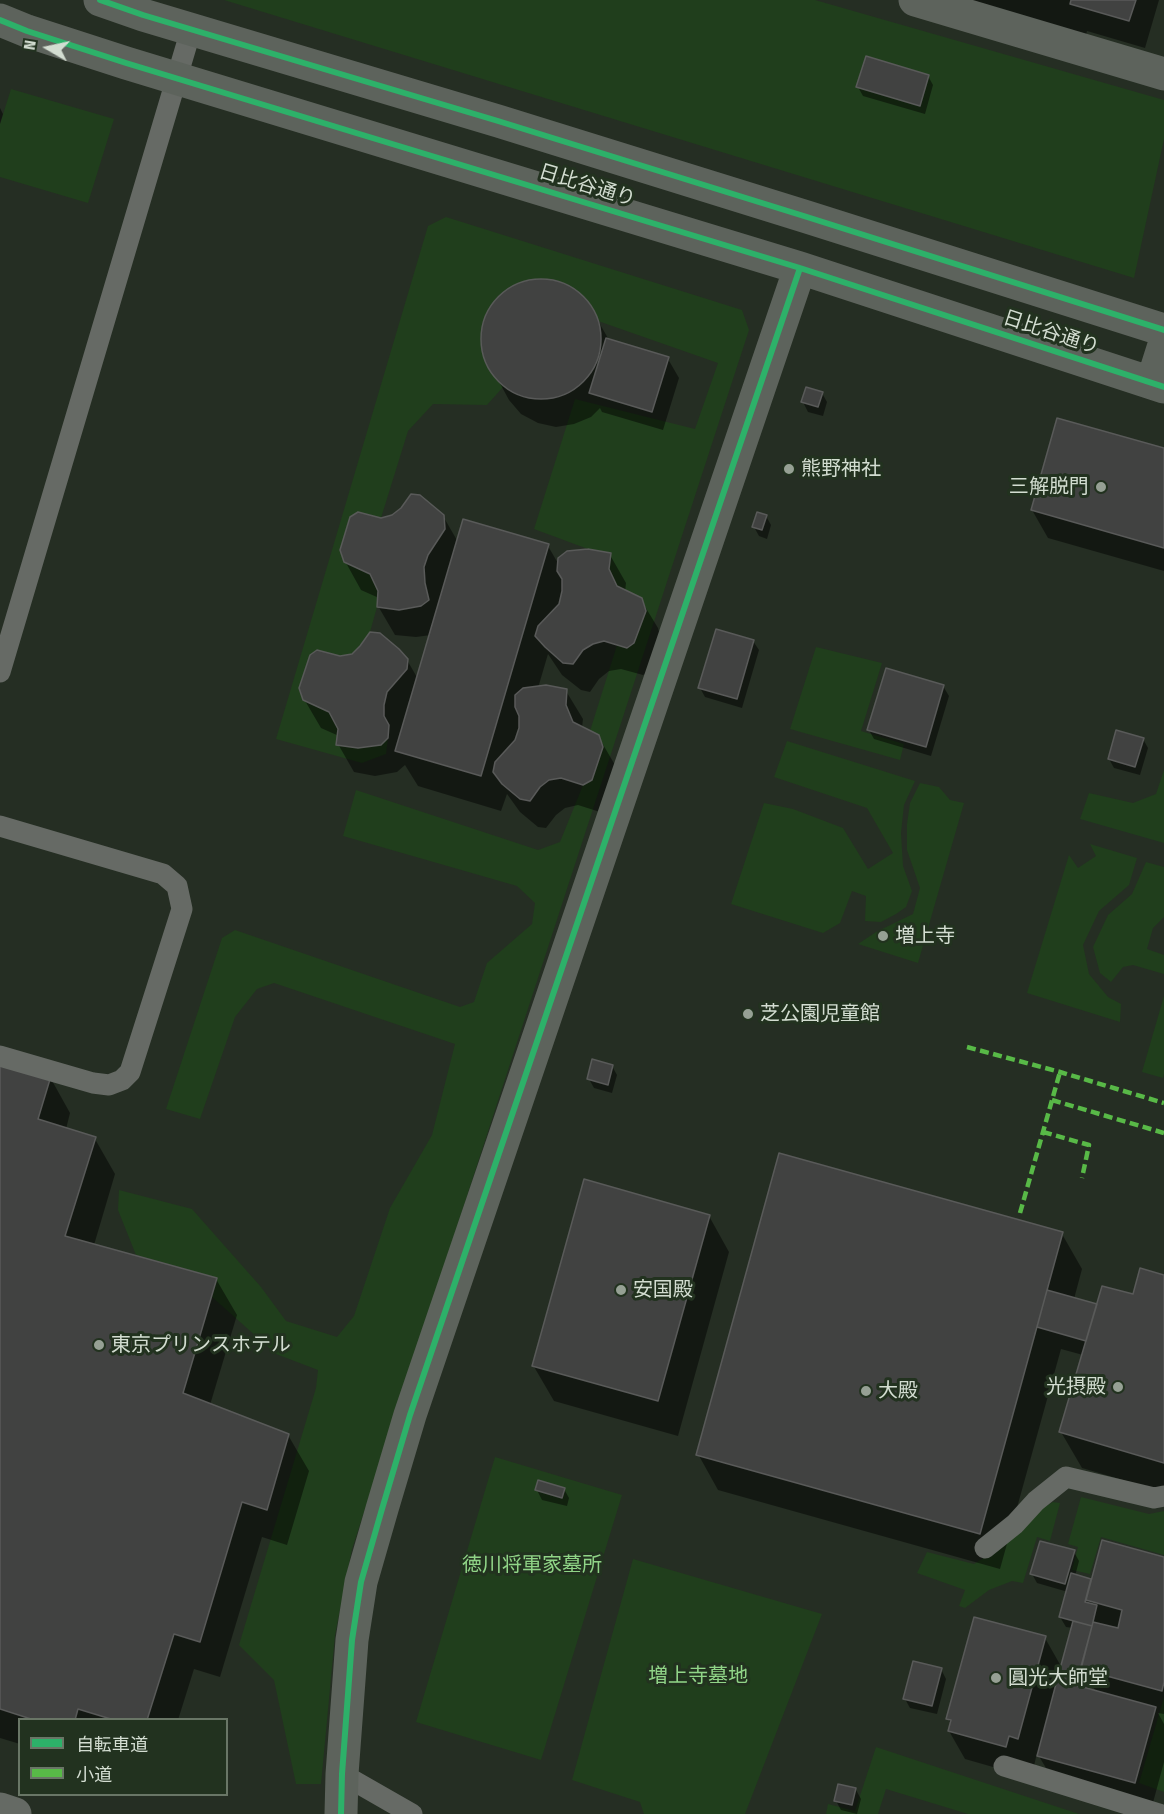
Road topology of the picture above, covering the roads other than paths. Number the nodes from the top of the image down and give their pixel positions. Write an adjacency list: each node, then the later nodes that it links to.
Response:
1 (100, 0): 4 (main road, 日比谷通り)
2 (915, 0): 5 (main road)
3 (0, 20): 6 (main road, 日比谷通り)
4 (192, 30): 6 (lane); 8 (main road, 日比谷通り)
5 (1164, 74)
6 (177, 78): 7 (main road, 日比谷通り); 11 (lane)
7 (800, 268): 10 (main road, 日比谷通り); 17 (main road)
8 (1164, 330)
9 (1164, 345): 10 (main road)
10 (1158, 385)
11 (0, 672)
12 (0, 826): 13 (lane)
13 (0, 1056)
14 (1164, 1496): 15 (lane)
15 (985, 1548)
16 (1004, 1766): 22 (lane)
17 (342, 1774): 20 (main road); 21 (lane)
18 (0, 1809): 19 (main road)
19 (15, 1814)
20 (341, 1814)
21 (412, 1814)
22 (1159, 1814)

